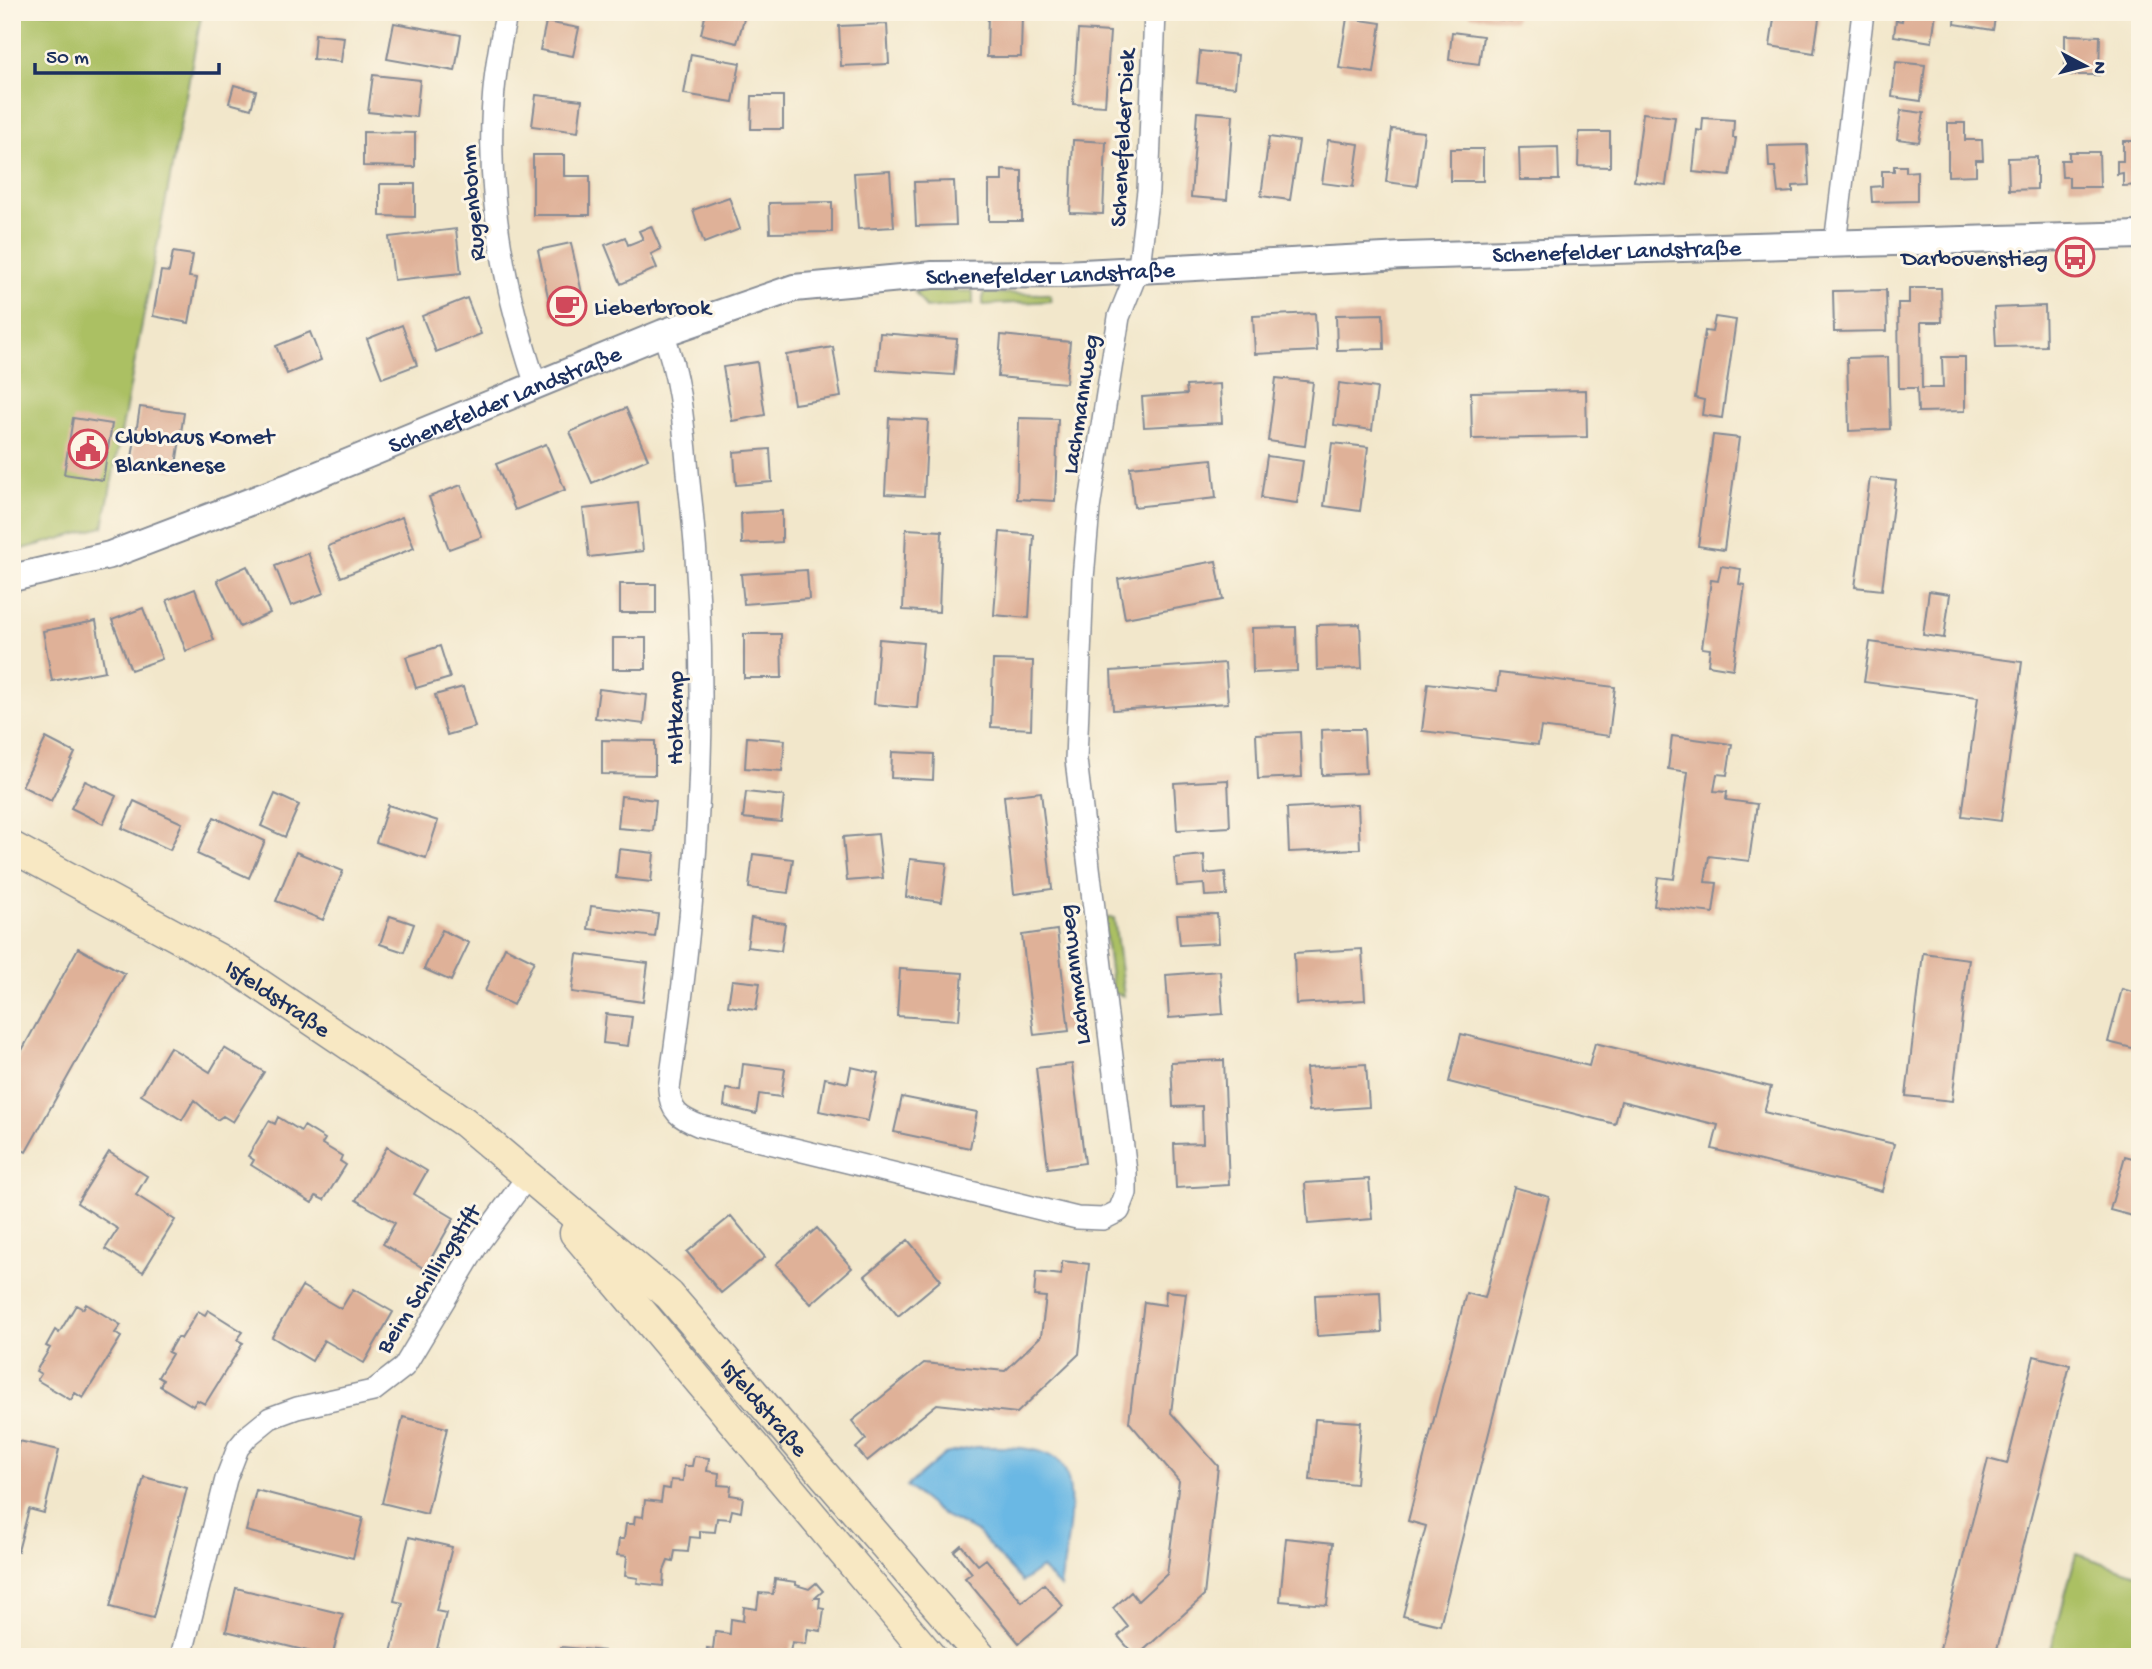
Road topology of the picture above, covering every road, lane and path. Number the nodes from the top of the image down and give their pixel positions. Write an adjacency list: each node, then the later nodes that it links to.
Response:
1 (507, 12): 8 (street, Rugenbohm)
2 (1154, 12): 6 (street, Schenefelder Diek)
3 (1863, 12): 5 (street)
4 (2140, 235): 5 (street, Schenefelder Landstraße)
5 (1835, 244): 6 (street, Schenefelder Landstraße)
6 (1139, 267): 7 (street, Schenefelder Landstraße); 11 (street, Lachmannweg)
7 (663, 333): 8 (street, Schenefelder Landstraße); 11 (street, Holtkamp)
8 (536, 385): 9 (street, Schenefelder Landstraße)
9 (12, 578)
10 (12, 847): 12 (main road, Isfeldstraße)
11 (670, 1104)
12 (528, 1176): 13 (street, Beim Schillingstift); 15 (main road, Isfeldstraße); 16 (main road, Isfeldstraße)
13 (183, 1649): 14 (street, Beim Schillingstift)
14 (165, 1657)
15 (931, 1657)
16 (981, 1657)

